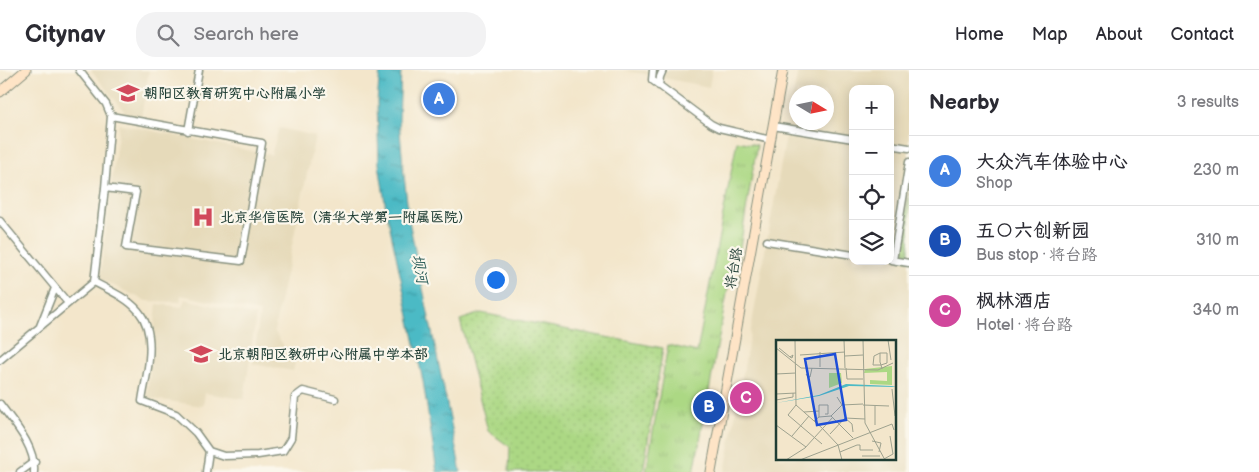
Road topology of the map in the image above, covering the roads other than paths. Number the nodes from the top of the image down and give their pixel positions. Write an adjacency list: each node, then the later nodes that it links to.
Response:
1 (26, 70): 8 (main road)
2 (79, 70): 9 (street)
3 (199, 70): 11 (street)
4 (653, 70): 7 (street)
5 (663, 70): 7 (street)
6 (783, 70): 10 (main road, 将台路)
7 (659, 86): 13 (street)
8 (0, 92)
9 (111, 116): 11 (street); 17 (street)
10 (773, 126): 12 (street); 13 (main road, 将台路)
11 (188, 131): 17 (street)
12 (849, 138)
13 (771, 140): 36 (main road, 将台路)
14 (894, 146): 15 (street)
15 (909, 148)
16 (909, 162): 20 (street)
17 (105, 188): 24 (street)
18 (0, 221): 25 (street)
19 (767, 241): 21 (street)
20 (894, 248)
21 (849, 254)
22 (894, 260): 23 (street)
23 (909, 264)
24 (94, 282): 26 (street); 31 (street)
25 (55, 288): 26 (street); 27 (street)
26 (68, 304): 27 (street)
27 (39, 329): 28 (street)
28 (0, 360)
29 (335, 399): 31 (street)
30 (0, 404): 32 (street)
31 (208, 451): 35 (street)
32 (35, 462): 33 (street); 34 (street)
33 (20, 472)
34 (34, 472)
35 (206, 472)
36 (711, 472)

